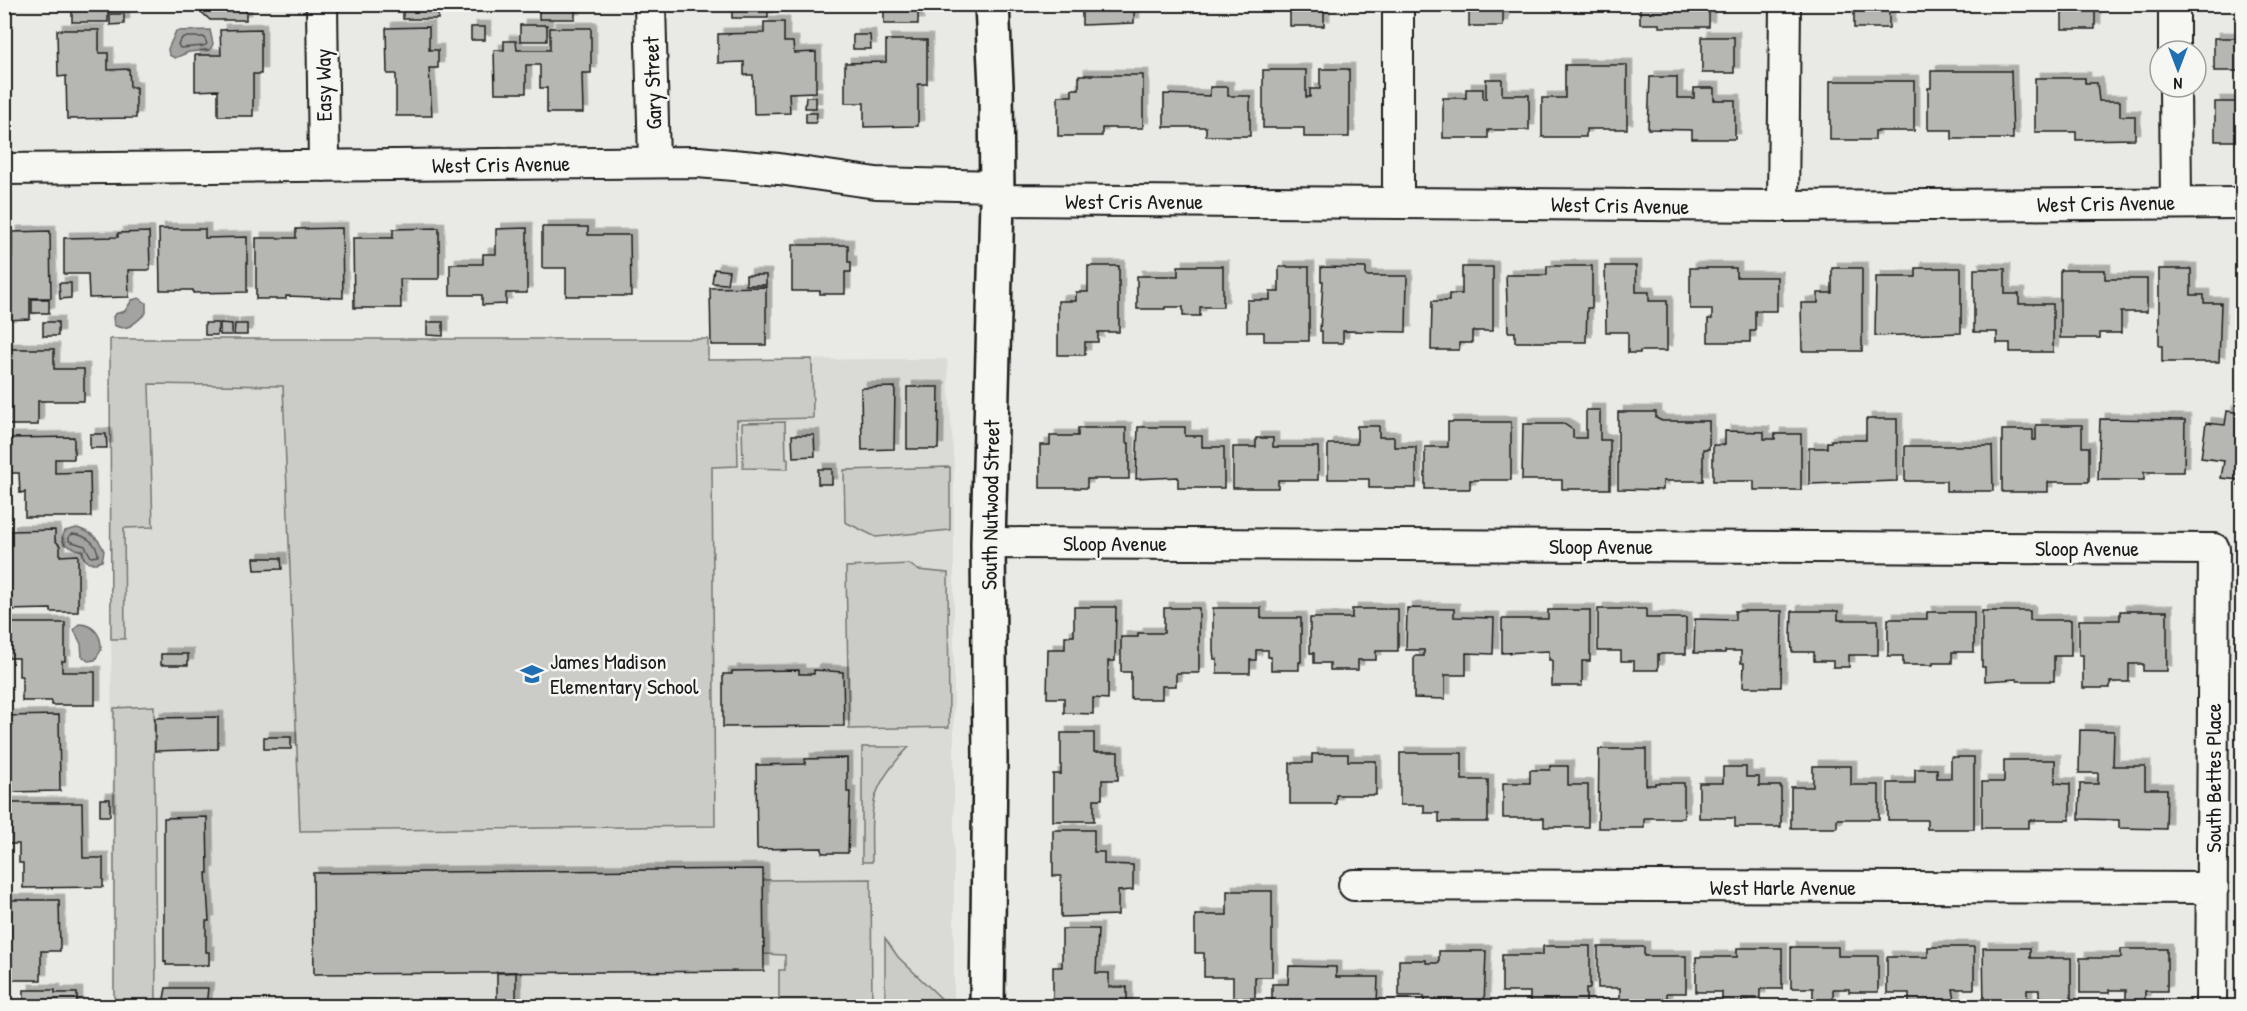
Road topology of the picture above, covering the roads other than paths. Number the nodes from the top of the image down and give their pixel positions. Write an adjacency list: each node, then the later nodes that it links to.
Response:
1 (322, 4): 10 (street, Easy Way)
2 (650, 4): 9 (street, Gary Street)
3 (992, 4): 12 (street, South Nutwood Street)
4 (1398, 4): 13 (street)
5 (1785, 4): 16 (street)
6 (2174, 4): 7 (street)
7 (2174, 39)
8 (2175, 99): 14 (street)
9 (654, 162): 10 (street, West Cris Avenue); 12 (street, West Cris Avenue)
10 (324, 166): 11 (street, West Cris Avenue)
11 (4, 169)
12 (997, 193): 13 (street, West Cris Avenue); 17 (street, South Nutwood Street)
13 (1398, 202): 16 (street, West Cris Avenue)
14 (2176, 202): 15 (street, West Cris Avenue); 16 (street, West Cris Avenue)
15 (2242, 203)
16 (1783, 206)
17 (988, 543): 18 (street, Sloop Avenue); 21 (street, South Nutwood Street)
18 (2214, 549): 20 (street, South Bettes Place)
19 (1354, 885): 20 (street, West Harle Avenue)
20 (2212, 888): 22 (street, South Bettes Place)
21 (987, 1006)
22 (2211, 1006)

